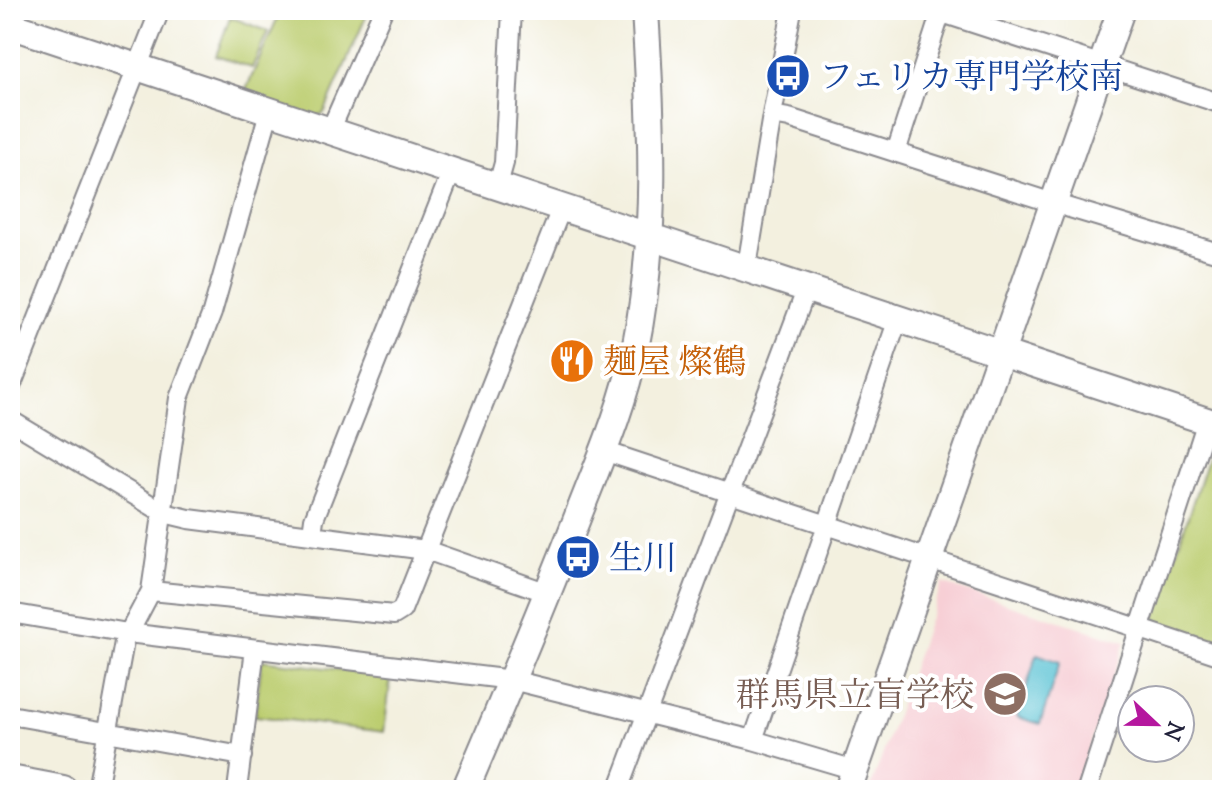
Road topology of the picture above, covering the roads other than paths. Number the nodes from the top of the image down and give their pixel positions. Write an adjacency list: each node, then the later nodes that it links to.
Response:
1 (160, 10): 10 (street)
2 (383, 10): 14 (street)
3 (512, 10): 17 (street)
4 (645, 10): 20 (street)
5 (792, 10): 13 (street)
6 (1121, 10): 9 (street)
7 (937, 11): 9 (street); 15 (street)
8 (10, 25): 10 (street)
9 (1102, 65): 11 (street); 18 (street)
10 (138, 67): 12 (street); 26 (street)
11 (1222, 104)
12 (269, 112): 14 (street); 31 (street)
13 (772, 115): 15 (street); 22 (street)
14 (330, 131): 16 (street)
15 (896, 152): 18 (street)
16 (451, 173): 17 (street); 33 (street)
17 (497, 188): 19 (street)
18 (1053, 203): 21 (street); 25 (street)
19 (561, 209): 20 (street); 34 (street)
20 (649, 236): 22 (street); 29 (street)
21 (1222, 254)
22 (744, 267): 23 (street)
23 (807, 288): 24 (street); 30 (street)
24 (898, 319): 25 (street); 32 (street)
25 (1001, 353): 28 (street); 35 (street)
26 (10, 389)
27 (10, 420): 31 (street)
28 (1214, 424): 39 (street)
29 (604, 451): 30 (street); 37 (street)
30 (731, 493): 32 (street); 44 (street)
31 (164, 513): 33 (street); 36 (street)
32 (828, 525): 35 (street); 47 (street)
33 (312, 534): 34 (street)
34 (426, 550): 36 (street); 37 (street)
35 (929, 559): 39 (street); 50 (street)
36 (151, 591): 40 (street)
37 (548, 593): 43 (street)
38 (10, 613): 40 (street)
39 (1140, 629): 42 (street); 56 (street)
40 (128, 633): 41 (street); 46 (street)
41 (255, 649): 43 (street); 48 (street)
42 (1222, 656)
43 (512, 680): 44 (street); 54 (street)
44 (648, 714): 47 (street); 55 (street)
45 (10, 715): 46 (street)
46 (106, 732): 48 (street); 52 (street)
47 (753, 740): 50 (street)
48 (242, 756): 53 (street)
49 (10, 780): 51 (main road)
50 (852, 780)
51 (63, 790)
52 (97, 790)
53 (237, 790)
54 (465, 790)
55 (618, 790)
56 (1087, 790)

